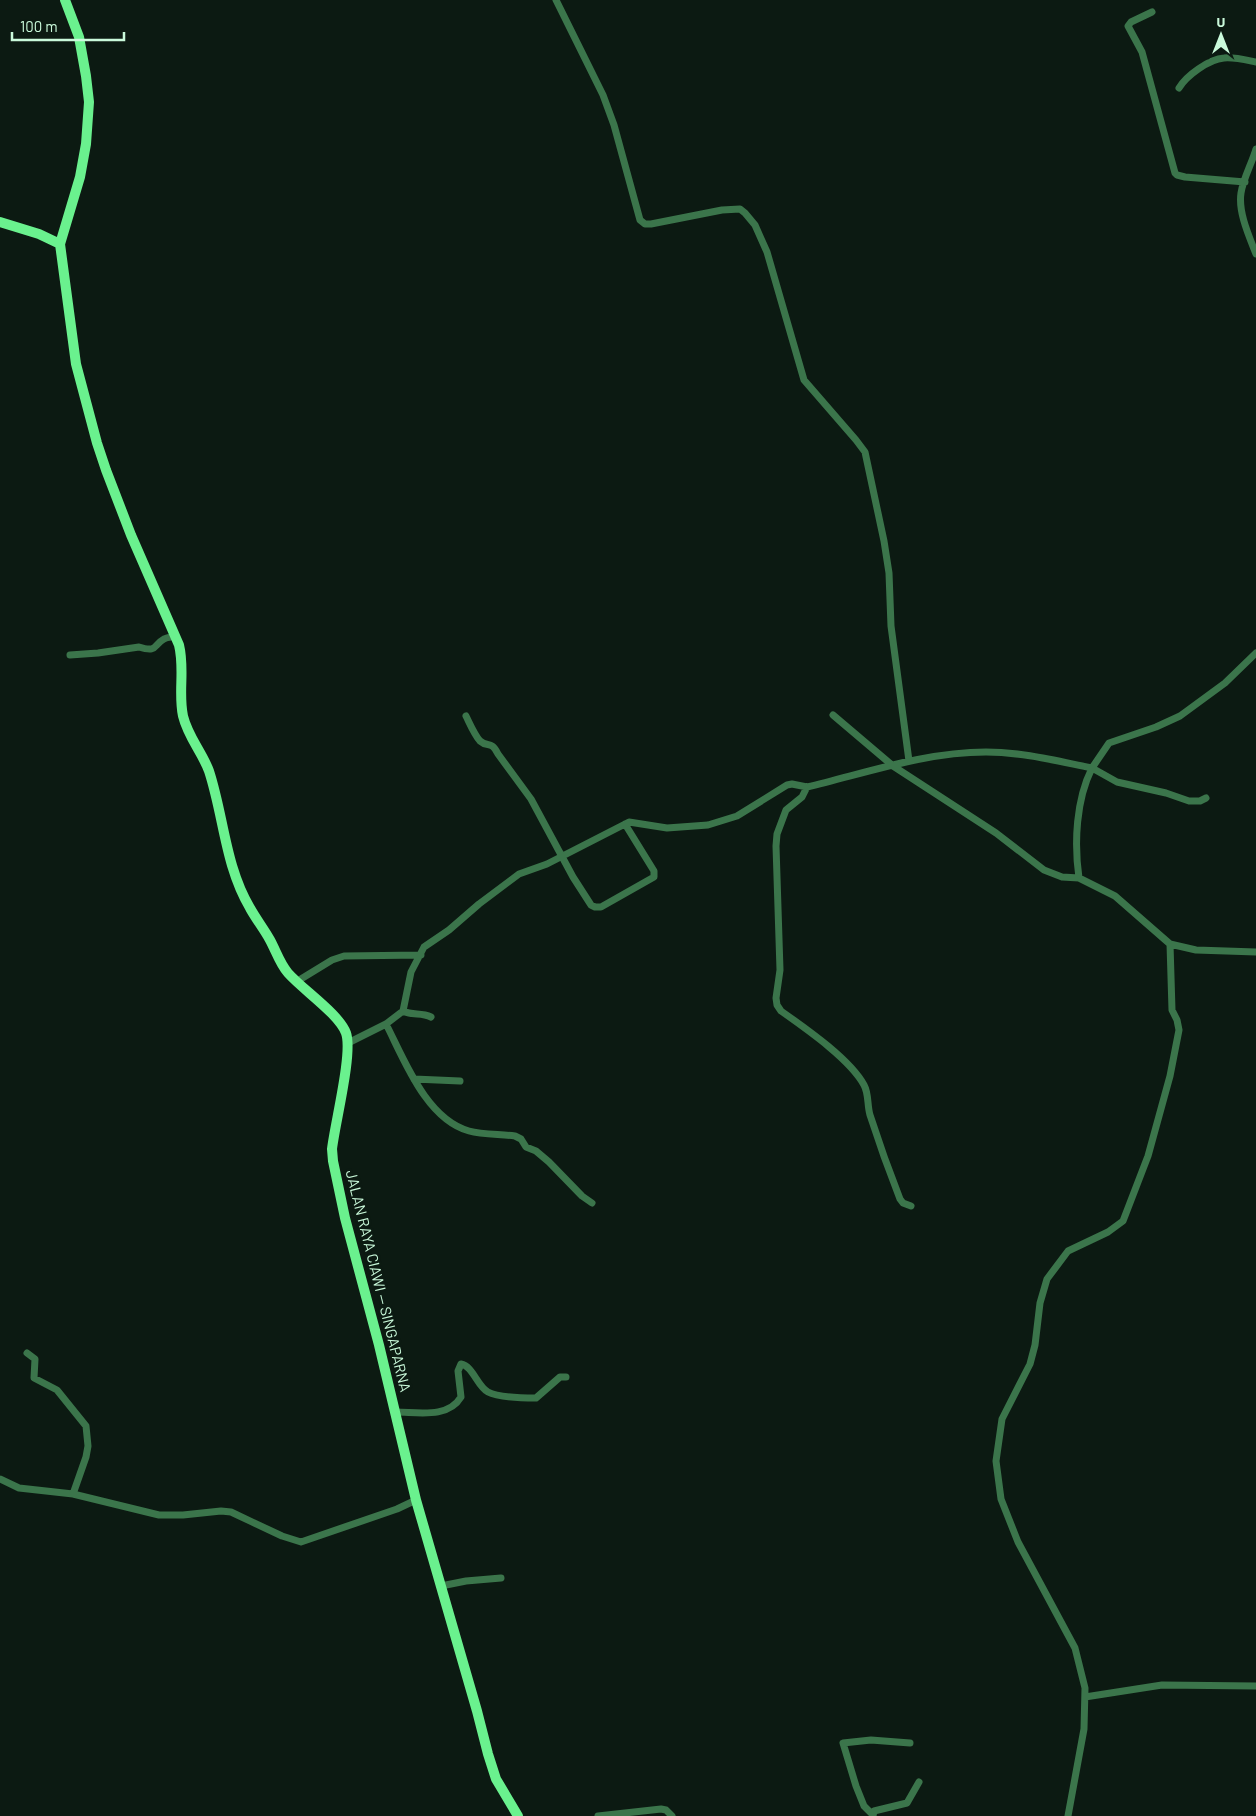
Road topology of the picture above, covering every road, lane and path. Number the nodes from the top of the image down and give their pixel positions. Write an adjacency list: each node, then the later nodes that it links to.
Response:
1 (65, 0): 9 (main road)
2 (556, 0): 16 (street)
3 (1152, 12): 7 (street)
4 (1256, 62): 5 (street)
5 (1179, 88)
6 (1256, 149): 7 (street)
7 (1245, 182): 10 (street)
8 (0, 222): 9 (main road)
9 (60, 244): 11 (main road)
10 (1256, 254)
11 (176, 636): 13 (street); 27 (main road)
12 (1256, 653): 18 (street)
13 (70, 655)
14 (834, 714): 17 (street)
15 (466, 716): 22 (street)
16 (909, 761): 17 (street); 18 (street)
17 (893, 766): 19 (street); 23 (street)
18 (1092, 768): 20 (street); 23 (street)
19 (807, 787): 21 (street); 35 (street)
20 (1206, 798)
21 (625, 824): 22 (street); 22 (street)
22 (563, 855): 26 (street)
23 (1079, 878): 24 (street)
24 (1170, 944): 25 (street); 45 (street)
25 (1256, 952)
26 (421, 955): 27 (street); 28 (street)
27 (296, 982): 31 (main road)
28 (403, 1011): 29 (street); 30 (street)
29 (431, 1017)
30 (386, 1024): 31 (street); 32 (street)
31 (348, 1043): 38 (main road, JALAN RAYA CIAWI — SINGAPARNA)
32 (414, 1079): 33 (street); 34 (street)
33 (460, 1080)
34 (592, 1203)
35 (911, 1206)
36 (27, 1353): 40 (street)
37 (566, 1377): 38 (street)
38 (396, 1412): 41 (main road, JALAN RAYA CIAWI — SINGAPARNA)
39 (0, 1479): 40 (street)
40 (73, 1494): 41 (street)
41 (416, 1500): 43 (main road, JALAN RAYA CIAWI — SINGAPARNA)
42 (501, 1578): 43 (street)
43 (441, 1586): 49 (main road, JALAN RAYA CIAWI — SINGAPARNA)
44 (1256, 1686): 45 (street)
45 (1085, 1697): 52 (street)
46 (910, 1743): 48 (street)
47 (919, 1782): 48 (street)
48 (873, 1815)
49 (518, 1816)
50 (598, 1816): 51 (street)
51 (672, 1816)
52 (1068, 1816)

